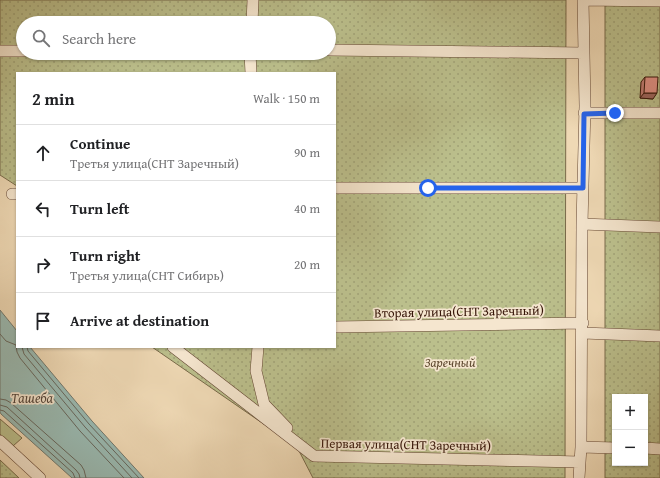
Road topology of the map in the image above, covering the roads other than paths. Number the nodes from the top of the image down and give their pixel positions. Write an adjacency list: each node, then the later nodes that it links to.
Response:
1 (253, 0): 4 (street)
2 (584, 0): 3 (street); 8 (street)
3 (660, 0)
4 (252, 16)
5 (336, 50): 8 (street)
6 (0, 51): 7 (street)
7 (16, 51)
8 (584, 52): 12 (street)
9 (250, 60): 10 (street)
10 (251, 72)
11 (660, 113): 12 (street)
12 (584, 114): 14 (street)
13 (336, 188): 14 (street)
14 (583, 188): 15 (street)
15 (582, 224): 16 (street); 18 (street)
16 (660, 227)
17 (336, 326): 18 (street, Вторая улица(СНТ Заречный))
18 (583, 328): 19 (street, Вторая улица(СНТ Заречный)); 23 (street)
19 (660, 336)
20 (174, 348): 27 (street, Первая улица(СНТ Заречный))
21 (258, 348): 27 (street)
22 (0, 441): 29 (street)
23 (581, 447): 24 (street); 28 (street)
24 (612, 448)
25 (648, 448): 26 (street)
26 (660, 449)
27 (314, 456): 28 (street, Первая улица(СНТ Заречный))
28 (580, 462): 30 (street)
29 (40, 478)
30 (579, 478)

